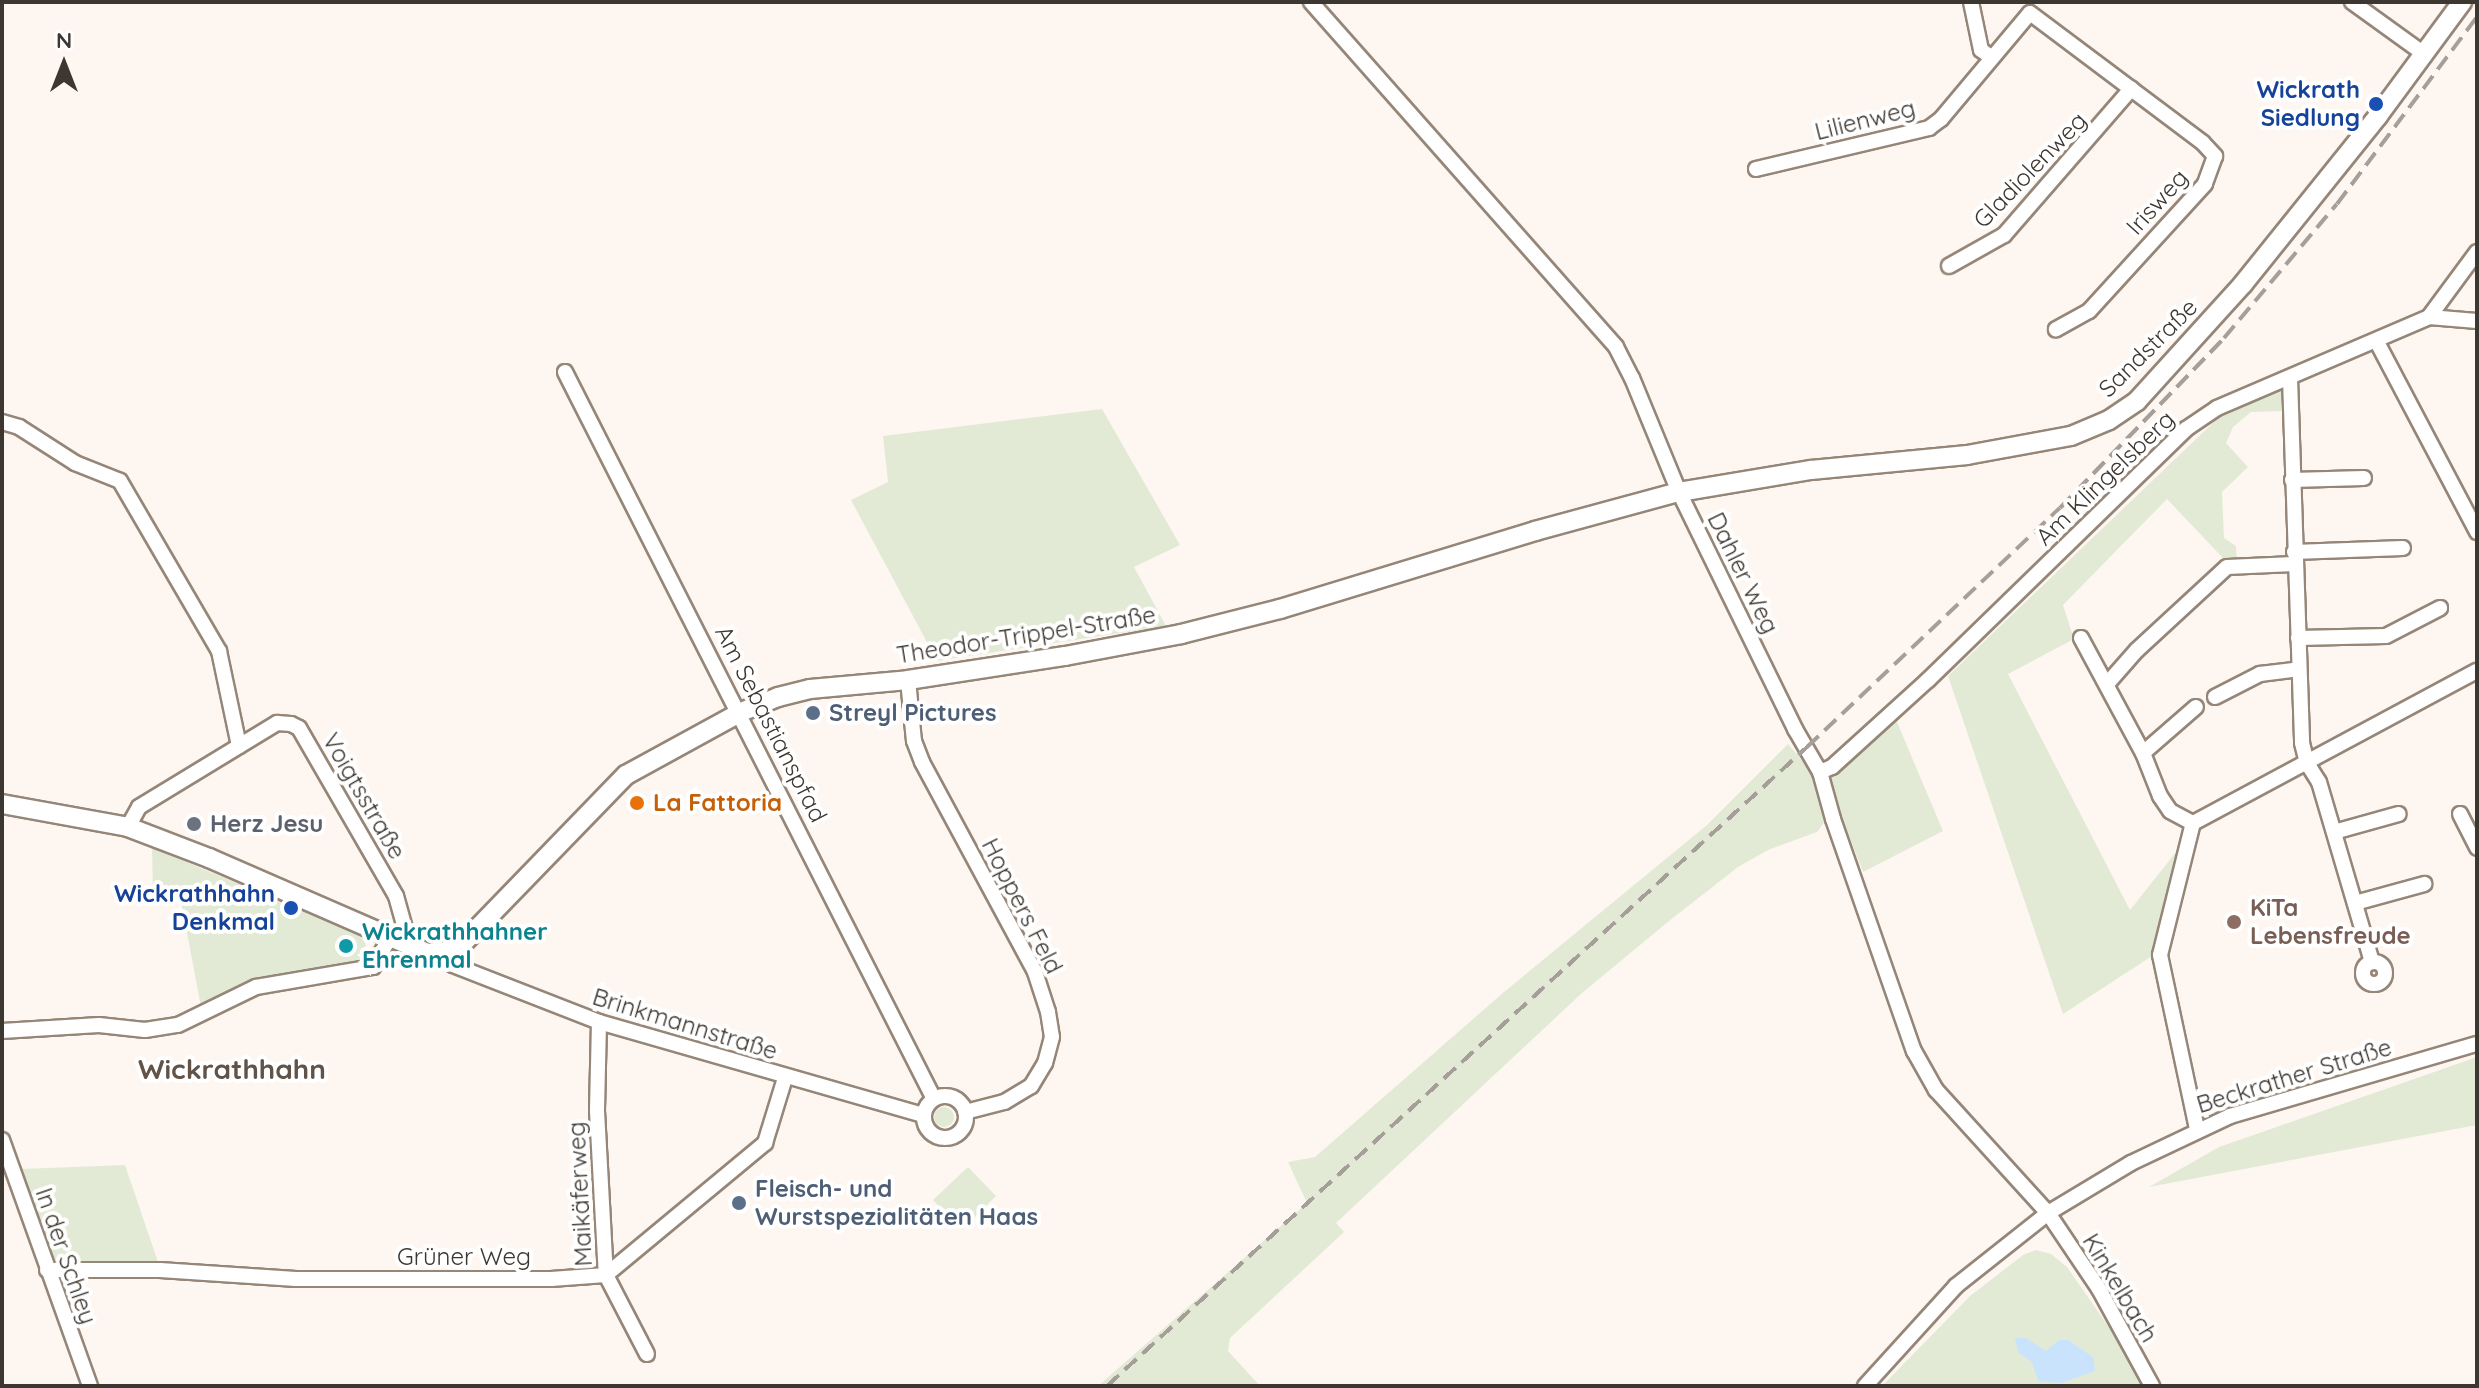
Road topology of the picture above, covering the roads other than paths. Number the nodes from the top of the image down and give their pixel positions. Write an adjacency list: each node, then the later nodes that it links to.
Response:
1 (1311, 2): 21 (street, Dahler Weg)
2 (1971, 2): 7 (street)
3 (2352, 2): 6 (street)
4 (2462, 2): 6 (main road, Sandstraße)
5 (2030, 13): 7 (street, Lilienweg); 8 (street, Irisweg)
6 (2424, 54): 21 (main road, Sandstraße)
7 (1991, 57): 9 (street, Lilienweg)
8 (2131, 89): 11 (street, Gladiolenweg); 14 (street, Irisweg)
9 (1756, 169)
10 (2477, 252): 12 (street)
11 (1949, 266)
12 (2429, 317): 13 (street); 15 (street, Am Klingelsberg)
13 (2477, 321)
14 (2056, 329)
15 (2377, 342): 17 (street, Am Klingelsberg); 22 (street)
16 (565, 372): 34 (street, Am Sebastianspfad)
17 (2290, 378): 20 (street); 38 (street, Am Klingelsberg)
18 (2, 422): 35 (street)
19 (2364, 478): 20 (street)
20 (2292, 480): 24 (street)
21 (1679, 492): 30 (main road, Theodor-Trippel-Straße); 38 (street, Dahler Weg)
22 (2477, 532)
23 (2403, 548): 24 (street)
24 (2294, 558): 27 (street); 31 (street)
25 (2440, 608): 27 (street)
26 (2081, 638): 31 (street)
27 (2298, 638): 28 (street)
28 (2298, 669): 32 (street); 37 (street)
29 (2477, 671): 37 (street)
30 (908, 680): 34 (main road, Theodor-Trippel-Straße); 56 (street, Hoppers Feld)
31 (2107, 684): 36 (street)
32 (2215, 697)
33 (2196, 707): 36 (street)
34 (741, 712): 49 (main road, Theodor-Trippel-Straße); 55 (street, Am Sebastianspfad)
35 (239, 746): 43 (street, Voigtsstraße); 48 (street, Voigtsstraße)
36 (2143, 753): 42 (street)
37 (2307, 763): 42 (street); 44 (street)
38 (1820, 772): 60 (street, Dahler Weg)
39 (2, 804): 43 (main road)
40 (2399, 814): 44 (street)
41 (2460, 814): 45 (street)
42 (2193, 823): 58 (street)
43 (128, 827): 48 (main road)
44 (2334, 832): 47 (street)
45 (2477, 848)
46 (2424, 884): 47 (street)
47 (2355, 903): 50 (street)
48 (398, 940): 49 (main road); 52 (street)
49 (449, 950): 51 (street, Brinkmannstraße)
50 (2372, 962)
51 (599, 1022): 54 (street, Brinkmannstraße); 62 (street, Maikäferweg)
52 (2, 1031)
53 (2477, 1044): 58 (street, Beckrather Straße)
54 (785, 1078): 57 (street, Brinkmannstraße); 62 (street)
55 (934, 1099): 56 (street); 57 (street)
56 (965, 1112): 57 (street)
57 (924, 1115)
58 (2197, 1129): 60 (street, Beckrather Straße)
59 (2, 1140): 61 (street, In der Schley)
60 (2048, 1213): 65 (street, Beckrather Straße); 66 (street, Kinkelbach)
61 (47, 1270): 62 (street, Grüner Weg); 64 (street, In der Schley)
62 (606, 1275): 63 (street, Maikäferweg)
63 (647, 1354)
64 (90, 1386)
65 (1865, 1386)
66 (2152, 1386)

